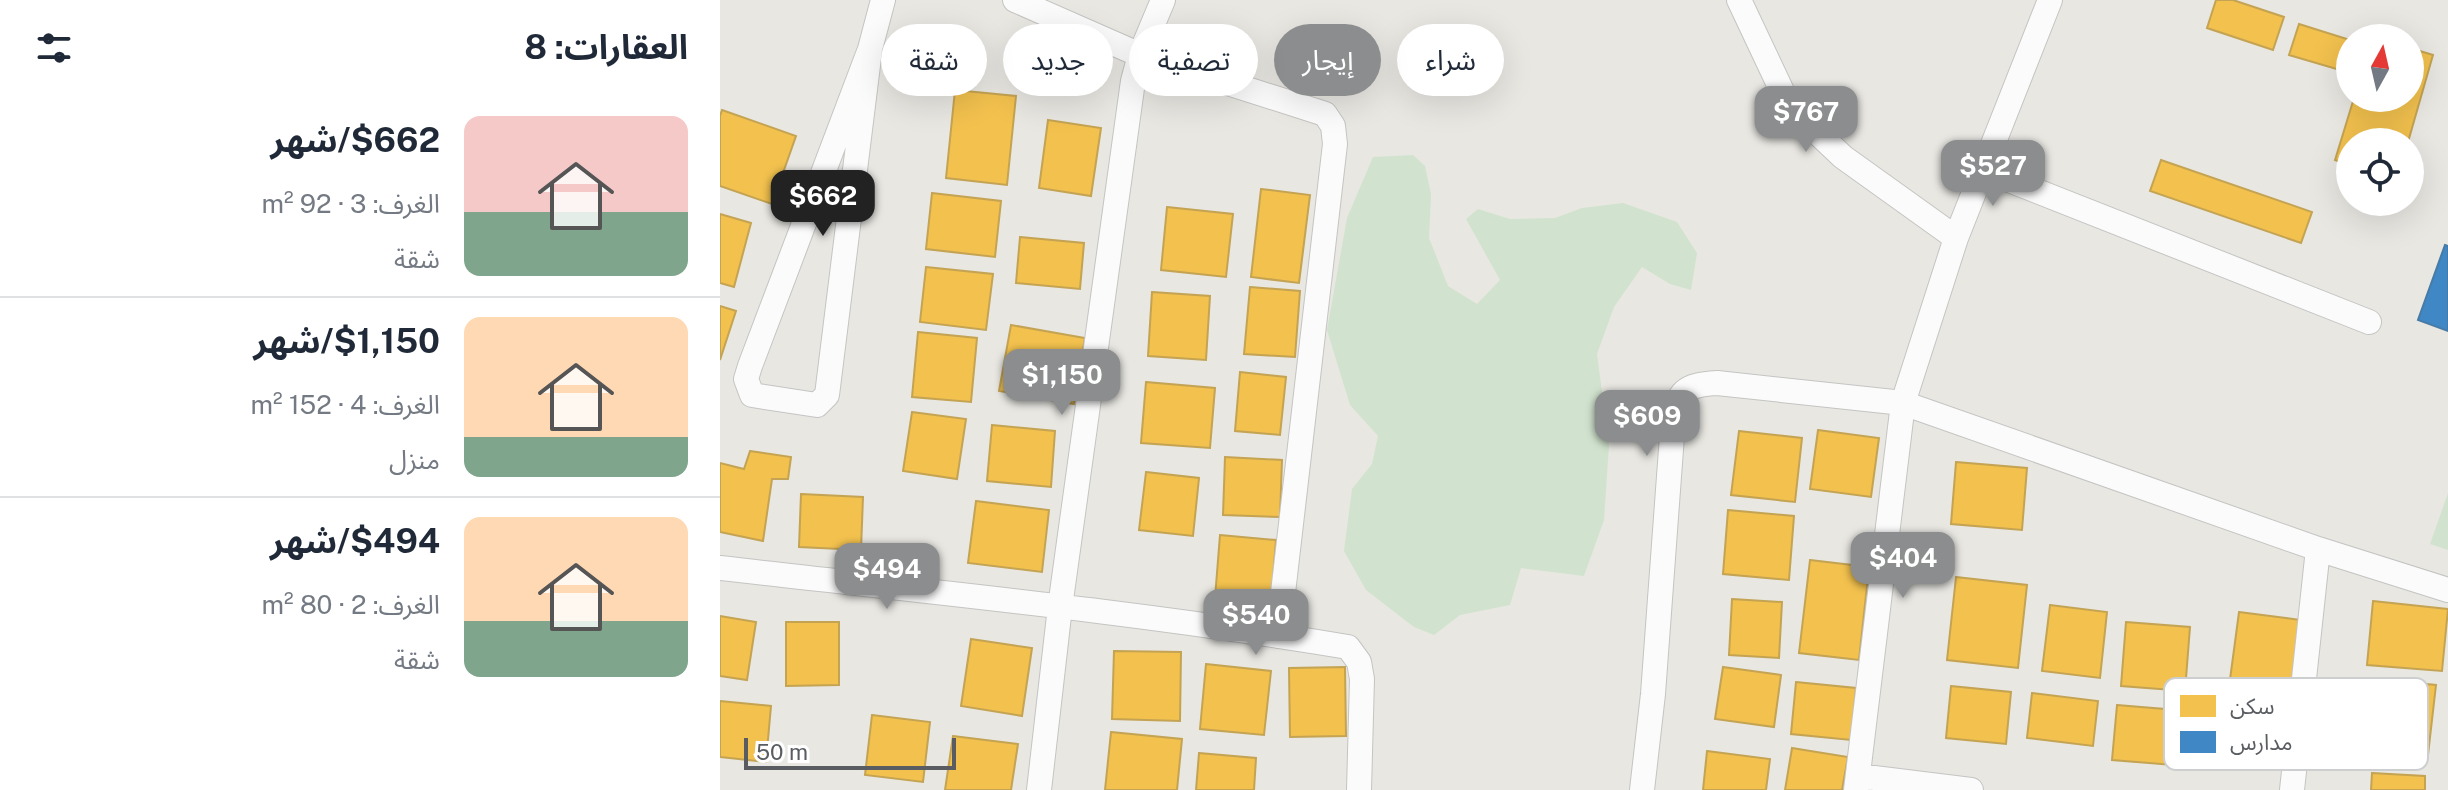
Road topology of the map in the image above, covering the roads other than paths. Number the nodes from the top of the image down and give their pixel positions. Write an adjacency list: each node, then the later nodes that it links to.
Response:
1 (883, 0): 7 (street)
2 (1015, 0): 8 (street)
3 (1163, 0): 6 (street)
4 (1739, 0): 12 (street)
5 (2050, 0): 11 (street)
6 (1153, 24)
7 (870, 49): 7 (street)
8 (1129, 50)
9 (1258, 93): 19 (street)
10 (1131, 96): 18 (street)
11 (1981, 169): 12 (street); 13 (street)
12 (1956, 238): 14 (street)
13 (2369, 322)
14 (1903, 403): 15 (street); 22 (street); 25 (street)
15 (2318, 549): 17 (street); 20 (street)
16 (720, 568): 18 (street)
17 (2448, 590)
18 (1060, 607): 19 (street); 23 (street)
19 (1278, 636): 24 (street)
20 (2304, 678)
21 (2294, 770): 27 (street)
22 (1857, 783): 26 (street)
23 (1039, 790)
24 (1359, 790)
25 (1642, 790)
26 (1971, 790)
27 (2292, 790)

